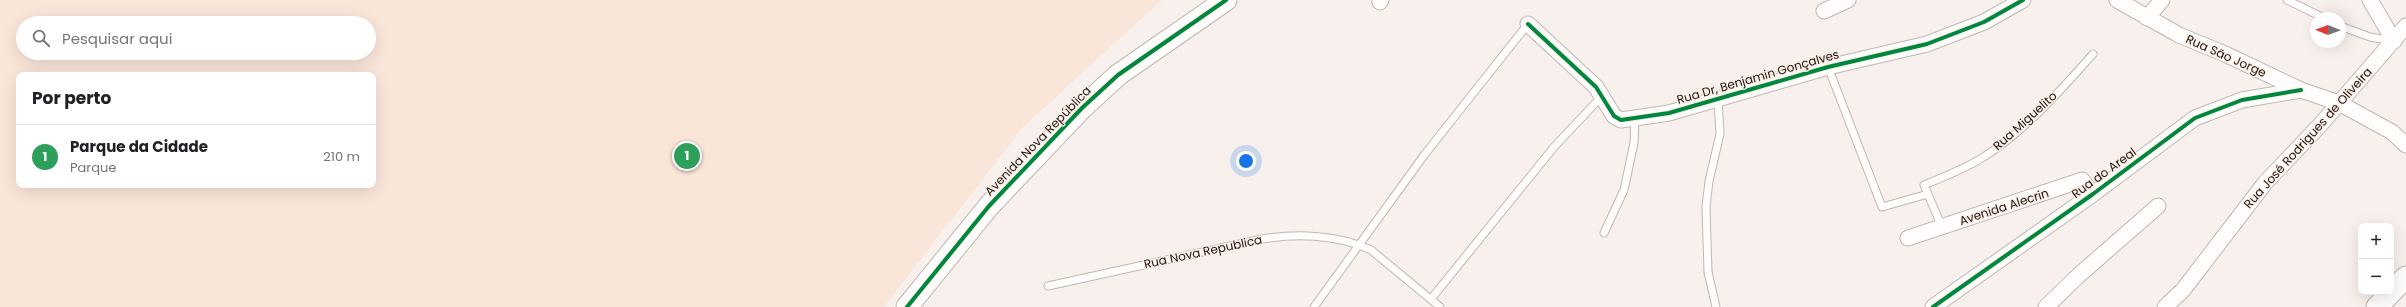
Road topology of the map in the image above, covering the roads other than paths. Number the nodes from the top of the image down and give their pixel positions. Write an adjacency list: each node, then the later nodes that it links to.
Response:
1 (1226, 0): 33 (street, Avenida Nova República)
2 (1848, 0): 8 (street)
3 (2023, 0): 16 (street, Rua Dr, Benjamin Gonçalves)
4 (2117, 0): 10 (street, Rua São Jorge)
5 (2162, 0): 10 (street)
6 (2287, 0): 9 (lane)
7 (2370, 0): 14 (street)
8 (1824, 11)
9 (2312, 12)
10 (2146, 18): 17 (street, Rua São Jorge)
11 (1528, 24): 18 (street, Rua Dr, Benjamin Gonçalves); 29 (lane)
12 (2406, 26): 14 (street, Rua José Rodrigues de Oliveira)
13 (2346, 28): 14 (lane)
14 (2394, 41): 20 (street, Rua José Rodrigues de Oliveira)
15 (2093, 54): 23 (lane, Rua Miguelito)
16 (1828, 67): 19 (street, Rua Dr, Benjamin Gonçalves); 23 (lane)
17 (2301, 90): 20 (street, Rua São Jorge); 24 (street, Rua do Areal)
18 (1603, 96): 21 (street, Rua Dr, Benjamin Gonçalves); 32 (lane)
19 (1718, 99): 21 (street, Rua Dr, Benjamin Gonçalves); 36 (lane)
20 (2339, 103): 22 (street, Rua São Jorge); 39 (street, Rua José Rodrigues de Oliveira)
21 (1635, 118): 27 (lane)
22 (2406, 145)
23 (1928, 194): 26 (lane)
24 (2093, 194): 26 (street, Avenida Alecrin); 37 (street, Rua do Areal)
25 (2158, 206): 38 (street)
26 (1942, 227): 28 (street, Avenida Alecrin)
27 (1604, 233)
28 (1908, 238)
29 (1359, 244): 31 (lane, Rua Nova Republica); 32 (lane, Rua Nova Republica); 34 (lane)
30 (2406, 277): 40 (street)
31 (1048, 286)
32 (1431, 299): 35 (lane, Rua Nova Republica)
33 (908, 307)
34 (1314, 307)
35 (1440, 307)
36 (1716, 307)
37 (1934, 307)
38 (2046, 307)
39 (2165, 307)
40 (2377, 307)

